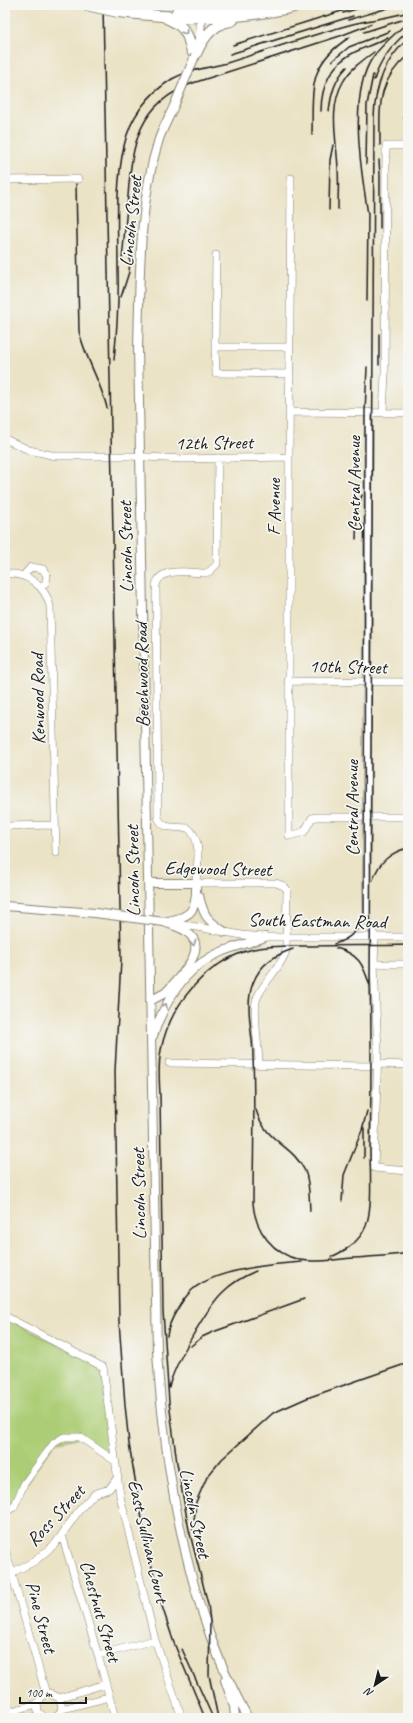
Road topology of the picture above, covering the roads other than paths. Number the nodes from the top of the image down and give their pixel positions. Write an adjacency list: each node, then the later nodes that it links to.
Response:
1 (86, 5): 4 (highway, bridge)
2 (271, 5): 5 (highway)
3 (302, 5): 6 (highway)
4 (115, 8): 5 (highway); 7 (highway)
5 (201, 15): 6 (highway); 7 (highway); 8 (main road, Lincoln Street)
6 (240, 16): 8 (highway)
7 (164, 17): 8 (highway, one-way to 8)
8 (195, 56): 22 (main road, Lincoln Street, bridge)
9 (408, 146): 19 (street)
10 (291, 178): 15 (street, F Avenue)
11 (78, 179): 12 (street)
12 (5, 180)
13 (216, 255): 14 (street)
14 (215, 347): 15 (street); 16 (street)
15 (290, 347): 16 (street, F Avenue)
16 (290, 374): 17 (street, F Avenue)
17 (289, 412): 18 (street); 23 (street, F Avenue)
18 (368, 412): 19 (street); 29 (street, Central Avenue)
19 (383, 412): 20 (street)
20 (408, 413)
21 (6, 440): 22 (street, 12th Street)
22 (140, 456): 24 (street, 12th Street); 36 (main road, Lincoln Street)
23 (289, 457): 24 (street, 12th Street); 28 (street, F Avenue)
24 (218, 458): 37 (street, Beechwood Road)
25 (5, 574): 26 (street)
26 (23, 576): 27 (street); 27 (street)
27 (41, 588): 33 (street, Kenwood Road)
28 (288, 681): 29 (street, 10th Street); 31 (street, F Avenue)
29 (368, 682): 30 (street, 10th Street); 31 (street, Central Avenue)
30 (408, 682)
31 (367, 817): 32 (street); 43 (street, Central Avenue)
32 (408, 817)
33 (55, 825): 34 (street); 35 (street, Kenwood Road)
34 (5, 826)
35 (56, 853)
36 (148, 883): 37 (main road, Edgewood Street); 47 (main road, Lincoln Street)
37 (196, 886): 39 (main road); 40 (main road); 41 (street, Edgewood Street)
38 (5, 906): 39 (main road, bridge)
39 (164, 922): 40 (street, South Eastman Road); 48 (main road, one-way to 48)
40 (226, 932): 42 (street, South Eastman Road)
41 (287, 936): 42 (street, South Eastman Road); 43 (street, South Eastman Road); 52 (street)
42 (265, 937): 50 (main road, one-way to 42)
43 (375, 937): 44 (street, South Eastman Road); 45 (street, Central Avenue)
44 (408, 937)
45 (374, 964): 46 (street); 53 (street, Central Avenue)
46 (408, 964)
47 (150, 988): 48 (main road); 49 (main road, Lincoln Street)
48 (169, 989): 49 (main road)
49 (150, 1001): 50 (main road, Lincoln Street)
50 (151, 1042): 65 (main road, Lincoln Street)
51 (169, 1063): 52 (street)
52 (259, 1063): 53 (street)
53 (377, 1064): 54 (street); 55 (street, Central Avenue)
54 (408, 1065)
55 (408, 1171)
56 (5, 1316): 57 (street, East Sullivan Court)
57 (115, 1461): 58 (street, East Sullivan Court); 59 (street)
58 (118, 1477): 60 (street, Ross Street); 63 (street, East Sullivan Court)
59 (5, 1512)
60 (62, 1535): 62 (street, Ross Street); 64 (street, Chestnut Street)
61 (5, 1549): 62 (street, Pine Street)
62 (13, 1572): 67 (street, Pine Street)
63 (155, 1640): 64 (street); 77 (street, East Sullivan Court)
64 (98, 1655): 66 (street, Chestnut Street)
65 (223, 1666): 78 (main road); 79 (main road, Lincoln Street)
66 (105, 1684): 68 (street, Chestnut Street); 69 (street)
67 (46, 1694): 69 (street); 70 (street)
68 (109, 1697): 71 (street); 76 (street, Chestnut Street)
69 (60, 1698): 71 (street)
70 (37, 1704): 72 (street); 73 (street)
71 (62, 1709): 75 (street)
72 (5, 1713)
73 (43, 1717): 74 (street)
74 (31, 1718)
75 (54, 1718)
76 (115, 1718)
77 (182, 1718)
78 (235, 1718)
79 (248, 1718)

